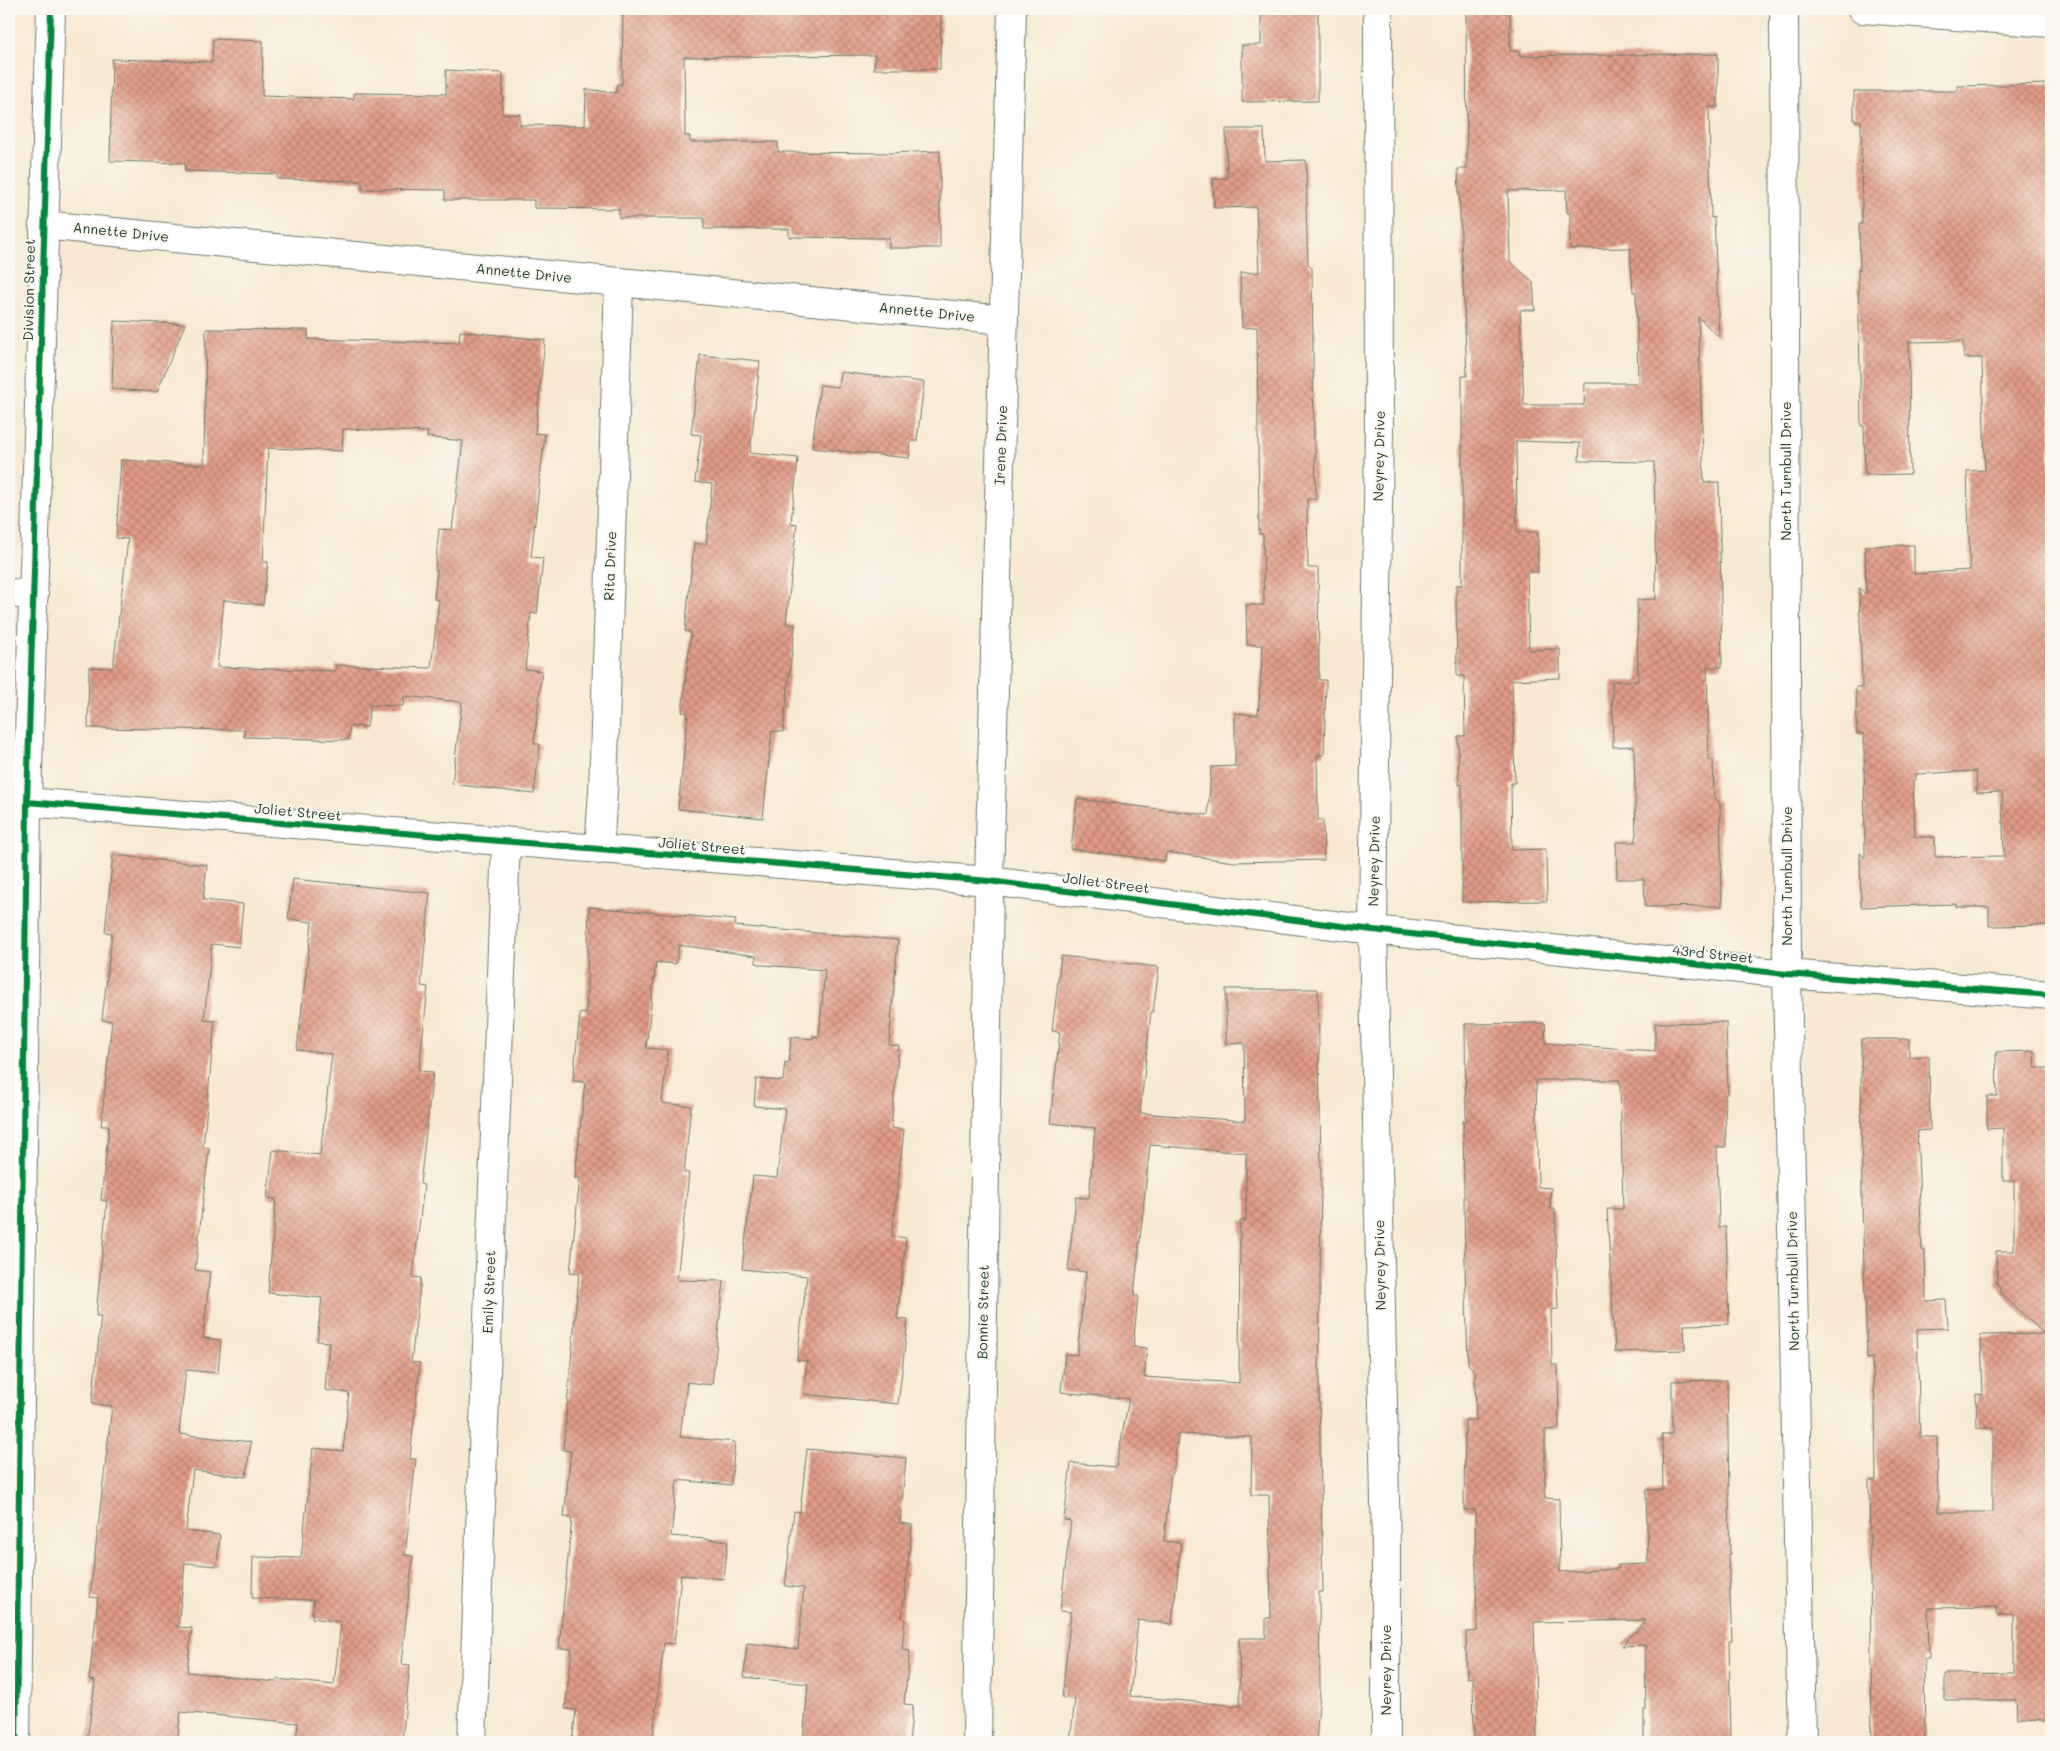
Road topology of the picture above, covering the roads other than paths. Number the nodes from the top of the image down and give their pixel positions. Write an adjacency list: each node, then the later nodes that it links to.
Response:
1 (51, 9): 7 (street, Division Street)
2 (1012, 9): 9 (street, Irene Drive)
3 (1378, 9): 15 (street, Neyrey Drive)
4 (1784, 9): 16 (street, North Turnbull Drive)
5 (1862, 9): 6 (street)
6 (2051, 23)
7 (43, 225): 8 (street, Annette Drive); 10 (street, Division Street)
8 (619, 282): 9 (street, Annette Drive); 13 (street, Rita Drive)
9 (1004, 320): 14 (street, Irene Drive)
10 (21, 594): 11 (street, Division Street)
11 (27, 802): 12 (street, Joliet Street); 18 (street, Division Street)
12 (506, 842): 13 (street, Joliet Street); 19 (street, Emily Street)
13 (599, 850): 14 (street, Joliet Street)
14 (989, 881): 15 (street, Joliet Street); 20 (street, Bonnie Street)
15 (1373, 930): 16 (street, 43rd Street); 21 (street, Neyrey Drive)
16 (1787, 974): 17 (street, 43rd Street); 22 (street, North Turnbull Drive)
17 (2051, 995)
18 (16, 1742)
19 (472, 1742)
20 (977, 1742)
21 (1386, 1742)
22 (1802, 1742)

